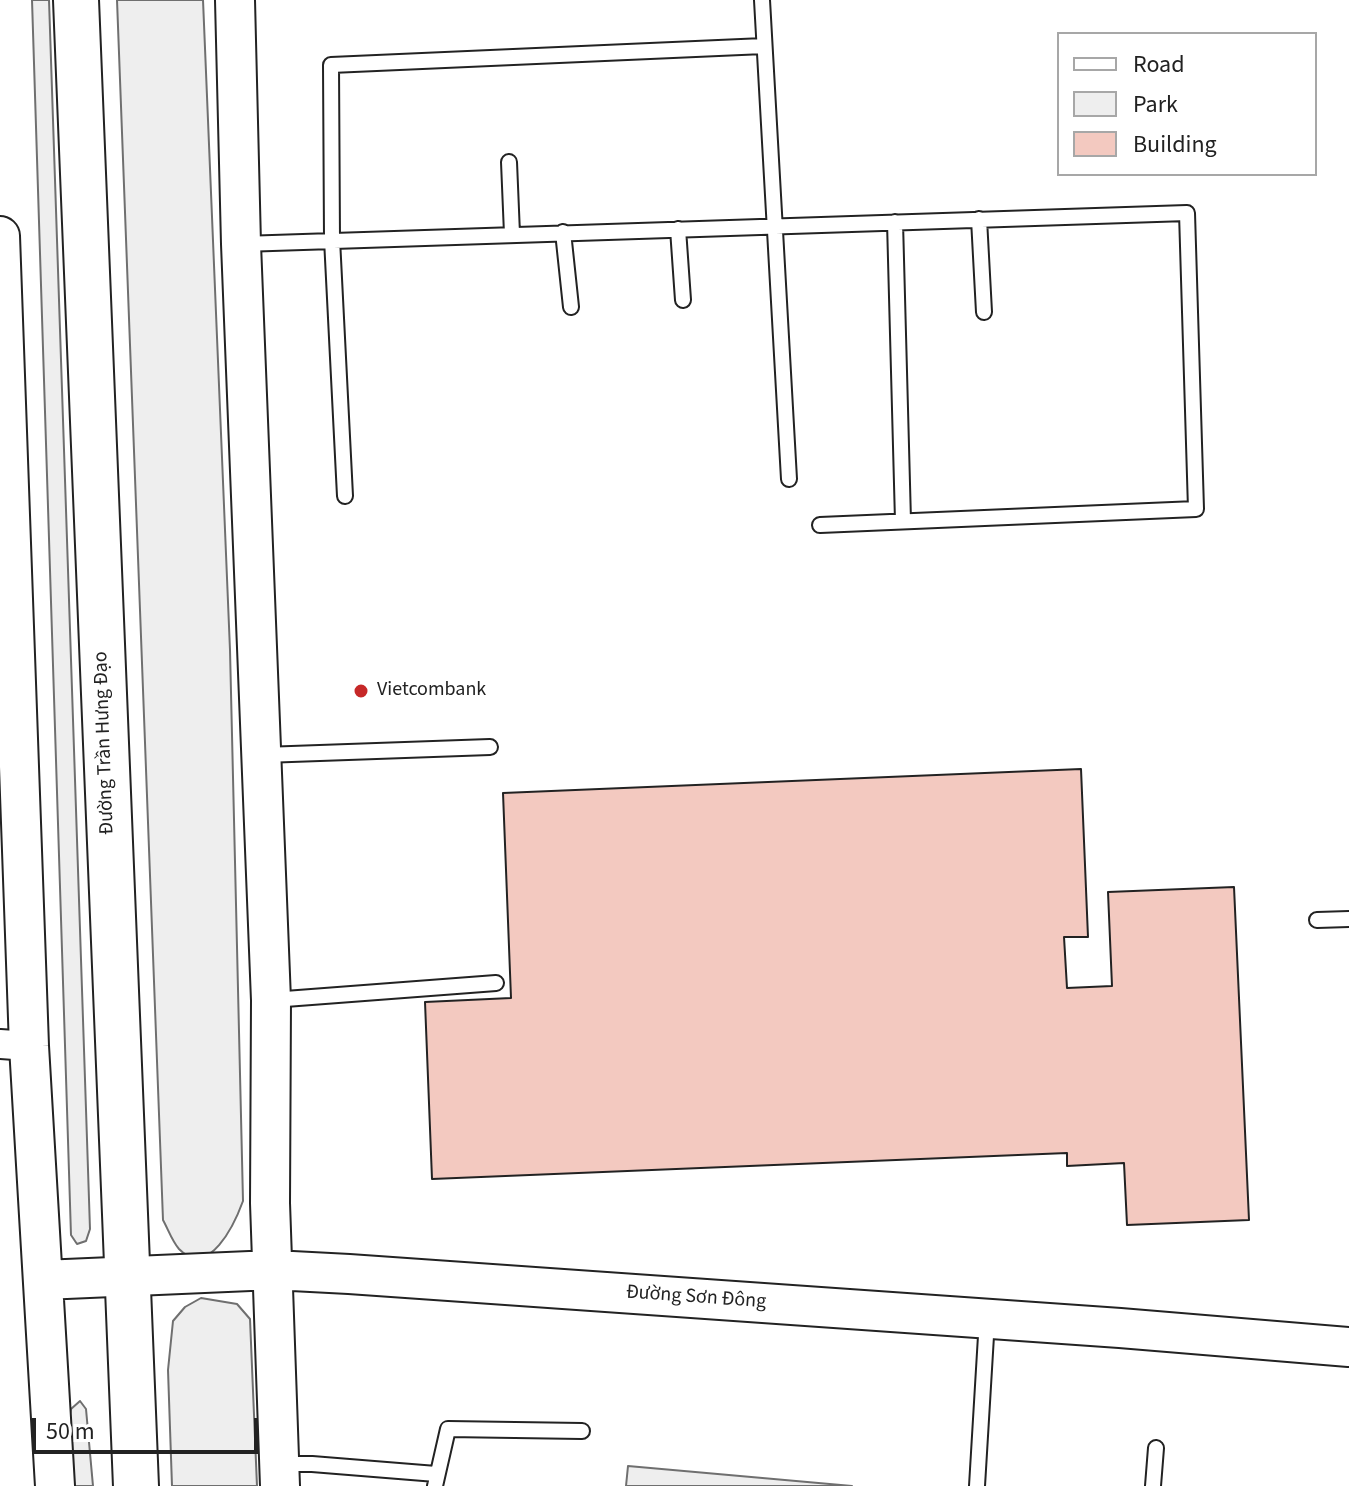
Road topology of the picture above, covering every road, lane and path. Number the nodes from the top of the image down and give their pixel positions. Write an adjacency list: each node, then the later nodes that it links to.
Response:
1 (76, 0): 31 (highway, Đường Trần Hưng Đạo)
2 (235, 0): 14 (main road)
3 (762, 0): 4 (lane)
4 (764, 46): 8 (lane); 13 (lane)
5 (509, 162): 11 (lane)
6 (979, 219): 7 (lane); 17 (lane); 20 (lane)
7 (895, 222): 8 (lane); 20 (lane)
8 (774, 225): 9 (lane); 18 (lane)
9 (678, 229): 10 (lane); 15 (lane)
10 (563, 232): 11 (lane); 16 (lane)
11 (512, 234): 13 (lane)
12 (0, 236): 22 (main road)
13 (332, 239): 14 (lane); 19 (lane)
14 (241, 244): 24 (main road)
15 (683, 300)
16 (571, 307)
17 (984, 312)
18 (789, 479)
19 (345, 496)
20 (903, 521): 21 (lane)
21 (820, 525)
22 (7, 694): 29 (main road)
23 (490, 747): 24 (lane)
24 (263, 755): 28 (main road)
25 (1349, 919): 26 (lane)
26 (1317, 920)
27 (496, 983): 28 (lane)
28 (271, 1000): 30 (main road)
29 (14, 1045): 32 (main road)
30 (273, 1270): 31 (main road, Đường Sơn Đông); 33 (main road, Đường Sơn Đông); 37 (main road)
31 (127, 1276): 32 (main road, Đường Sơn Đông); 40 (highway, Đường Trần Hưng Đạo)
32 (43, 1280): 39 (main road)
33 (987, 1318): 34 (main road, Đường Sơn Đông); 41 (lane)
34 (1349, 1347)
35 (582, 1431): 38 (lane)
36 (1156, 1448): 42 (lane)
37 (280, 1475): 38 (lane)
38 (435, 1480)
39 (55, 1486)
40 (136, 1486)
41 (977, 1486)
42 (1153, 1486)

